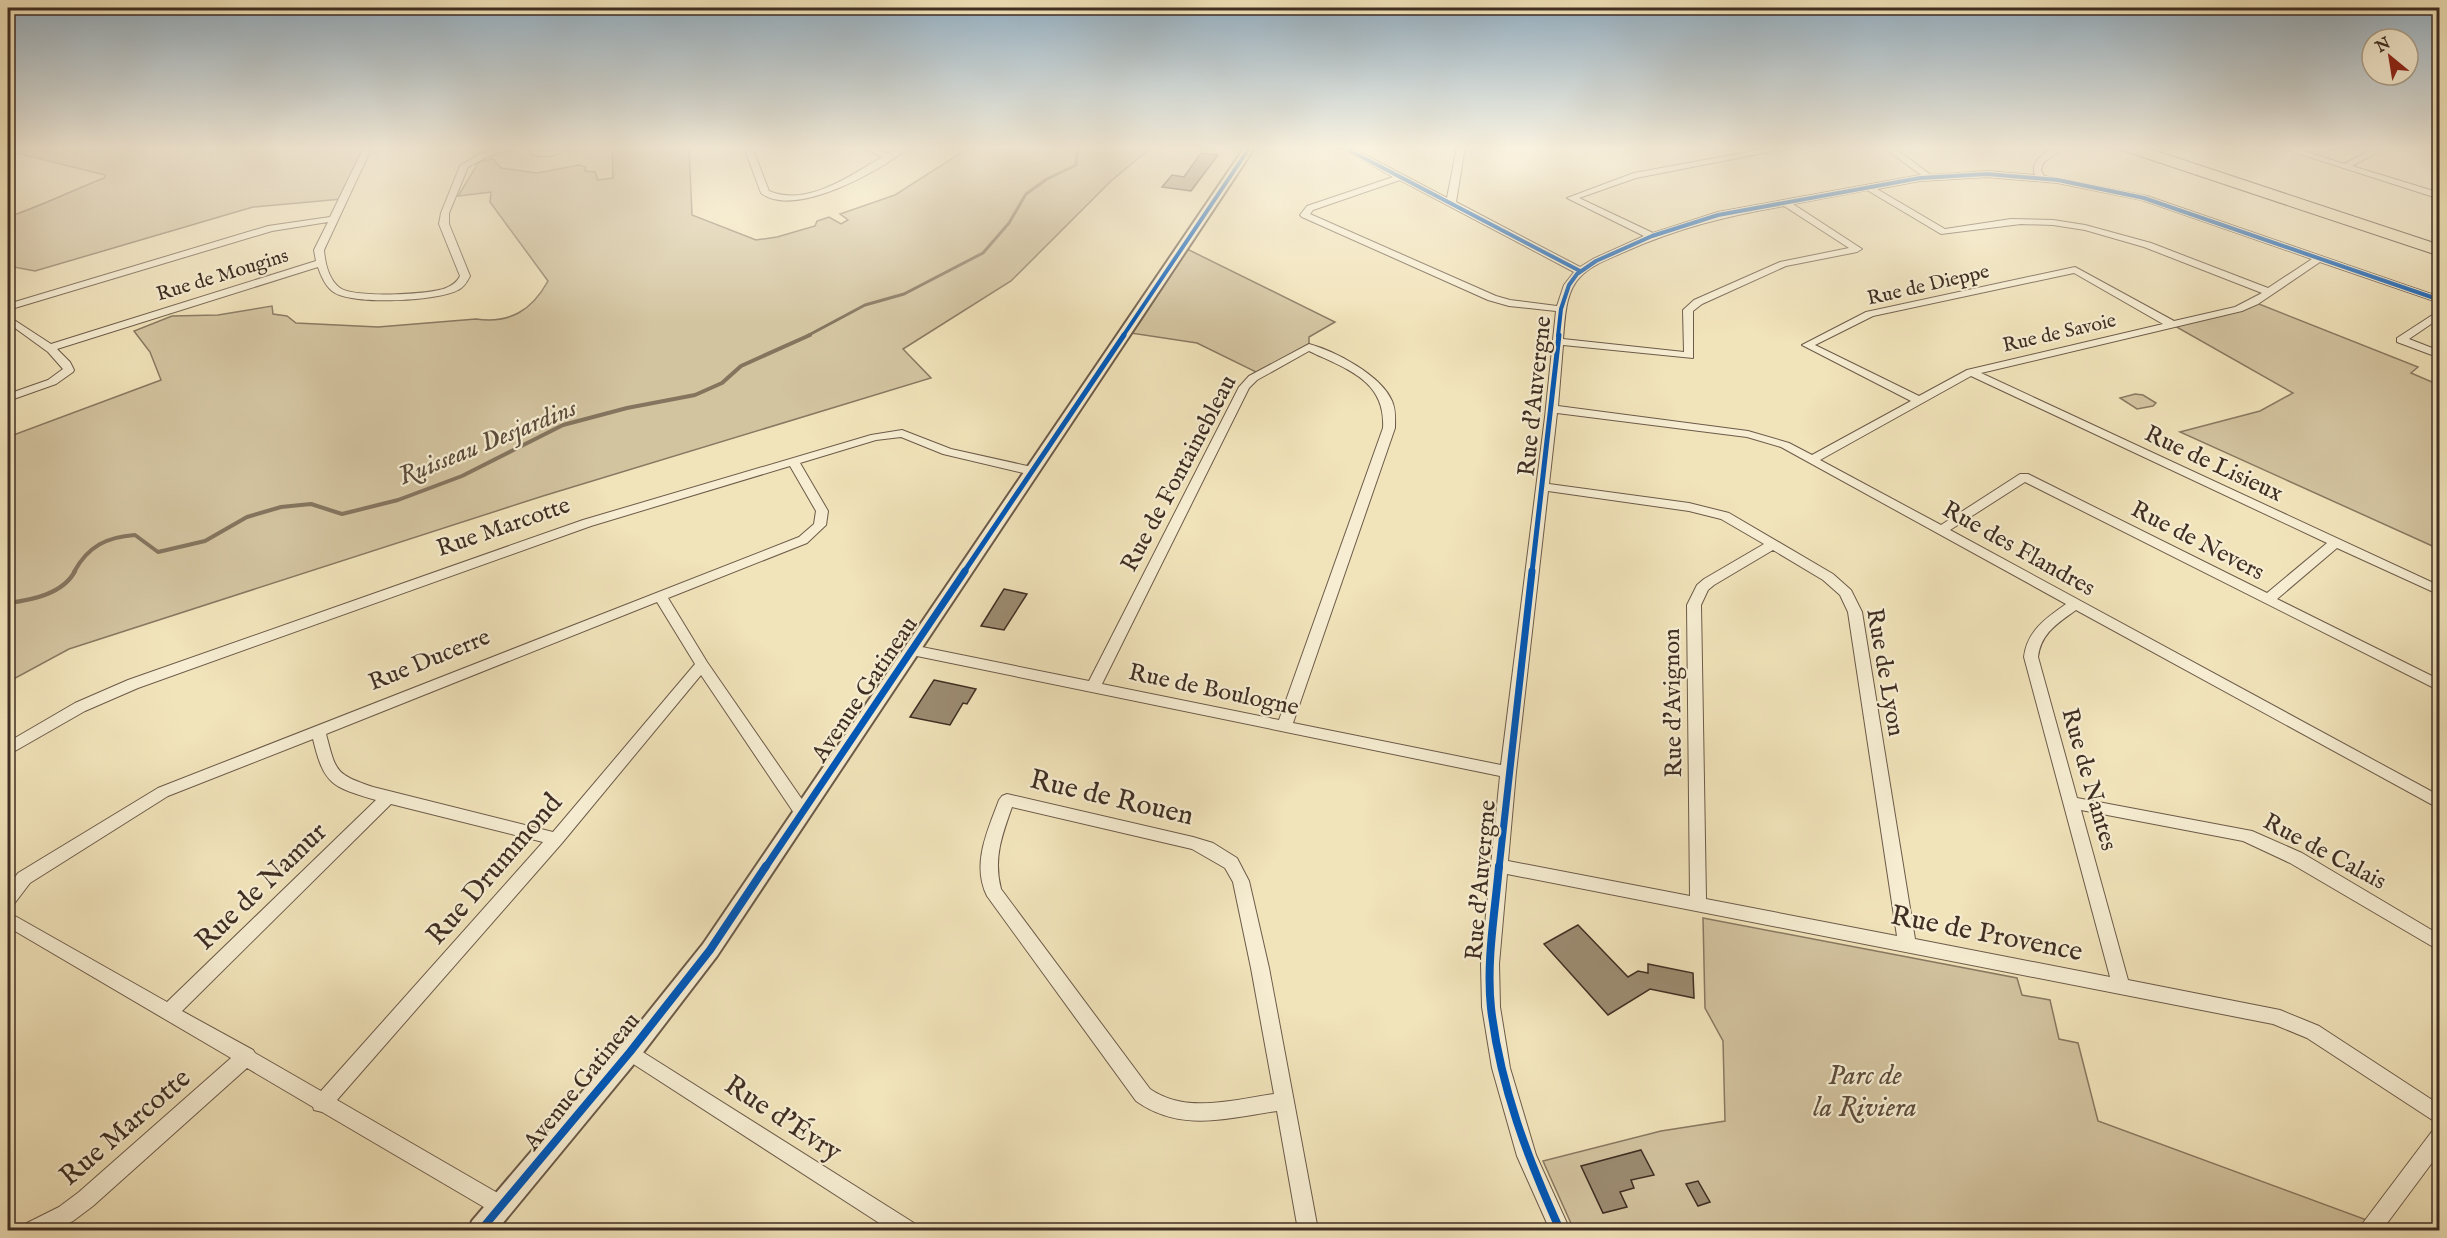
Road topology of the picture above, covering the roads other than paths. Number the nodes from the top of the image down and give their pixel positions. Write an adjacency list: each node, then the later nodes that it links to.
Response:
1 (339, 205): 13 (street, Rue de Mougins)
2 (448, 205): 19 (street)
3 (1211, 205): 37 (street, Avenue Gatineau)
4 (1319, 205): 24 (street)
5 (1456, 205): 20 (street)
6 (1585, 205): 15 (street)
7 (1770, 205): 15 (street)
8 (1788, 205): 28 (street)
9 (1898, 205): 21 (street)
10 (2168, 205): 18 (street)
11 (2314, 205): 14 (highway)
12 (2325, 205): 14 (highway)
13 (332, 219): 19 (street, Rue de Mougins); 23 (street)
14 (2392, 229): 16 (highway); 17 (highway)
15 (1652, 236): 20 (street)
16 (2439, 237)
17 (2439, 252)
18 (2320, 258): 21 (street, Rue de Savoie); 22 (street)
19 (320, 262): 29 (street, Rue de Mougins)
20 (1580, 271): 24 (street, Rue d'Auvergne)
21 (2269, 292): 27 (street, Rue de Savoie)
22 (2439, 300)
23 (8, 307)
24 (1561, 309): 28 (street, Rue d'Auvergne)
25 (2439, 313): 30 (street)
26 (8, 319): 29 (street)
27 (2173, 325): 31 (street, Rue de Savoie); 33 (street, Rue de Dieppe)
28 (1558, 340): 34 (street, Rue d'Auvergne)
29 (49, 348): 32 (street)
30 (2439, 355)
31 (1971, 372): 33 (street, Rue de Savoie); 41 (street, Rue de Lisieux)
32 (8, 398)
33 (1918, 400): 35 (street, Rue de Savoie)
34 (1552, 409): 35 (street, Rue des Flandres); 38 (street, Rue d'Auvergne)
35 (1811, 460): 39 (street, Rue des Flandres)
36 (793, 461): 37 (street, Rue Marcotte); 43 (street, Rue Ducerre); 52 (street, Rue Marcotte)
37 (1032, 471): 46 (street, Avenue Gatineau)
38 (1542, 487): 40 (street, Rue de Lyon); 53 (street, Rue d'Auvergne)
39 (1941, 530): 44 (street, Rue de Nevers); 45 (street, Rue des Flandres)
40 (1774, 543): 61 (street, Rue d'Avignon); 63 (street, Rue de Lyon)
41 (2335, 543): 42 (street, Rue de Lisieux); 44 (street)
42 (2439, 591)
43 (660, 596): 47 (street); 51 (street, Rue Ducerre)
44 (2267, 600): 48 (street, Rue de Nevers)
45 (2076, 604): 55 (street, Rue de Nantes); 56 (street, Rue des Flandres)
46 (912, 650): 49 (street, Rue de Boulogne); 57 (street, Avenue Gatineau)
47 (702, 665): 57 (street); 58 (street, Rue Drummond)
48 (2439, 686)
49 (1093, 687): 50 (street, Rue de Boulogne); 50 (street, Rue de Fontainebleau)
50 (1284, 727): 53 (street, Rue de Boulogne)
51 (318, 730): 54 (street); 60 (street, Rue Ducerre)
52 (8, 749)
53 (1508, 772): 59 (street, Rue d'Auvergne)
54 (389, 797): 58 (street); 66 (street, Rue de Namur)
55 (2073, 803): 64 (street, Rue de Calais); 65 (street, Rue de Nantes)
56 (2439, 803)
57 (802, 812): 67 (street, Avenue Gatineau)
58 (556, 839): 70 (street, Rue Drummond)
59 (1498, 866): 61 (street, Rue de Provence); 78 (street, Rue d'Auvergne)
60 (8, 899)
61 (1698, 904): 63 (street, Rue de Provence)
62 (8, 919): 66 (street)
63 (1907, 944): 65 (street, Rue de Provence)
64 (2439, 944)
65 (2121, 985): 71 (street, Rue de Provence)
66 (169, 1012): 68 (street)
67 (630, 1052): 73 (street, Avenue Gatineau); 76 (street, Rue d'Évry)
68 (247, 1056): 70 (street); 74 (street, Rue Marcotte)
69 (1283, 1101): 69 (street, Rue de Rouen); 77 (street, Rue de Rouen)
70 (321, 1104): 73 (street)
71 (2439, 1116)
72 (2439, 1136): 79 (street)
73 (501, 1206): 75 (street, Avenue Gatineau)
74 (34, 1230)
75 (481, 1230)
76 (907, 1230)
77 (1308, 1230)
78 (1560, 1230)
79 (2370, 1230)

